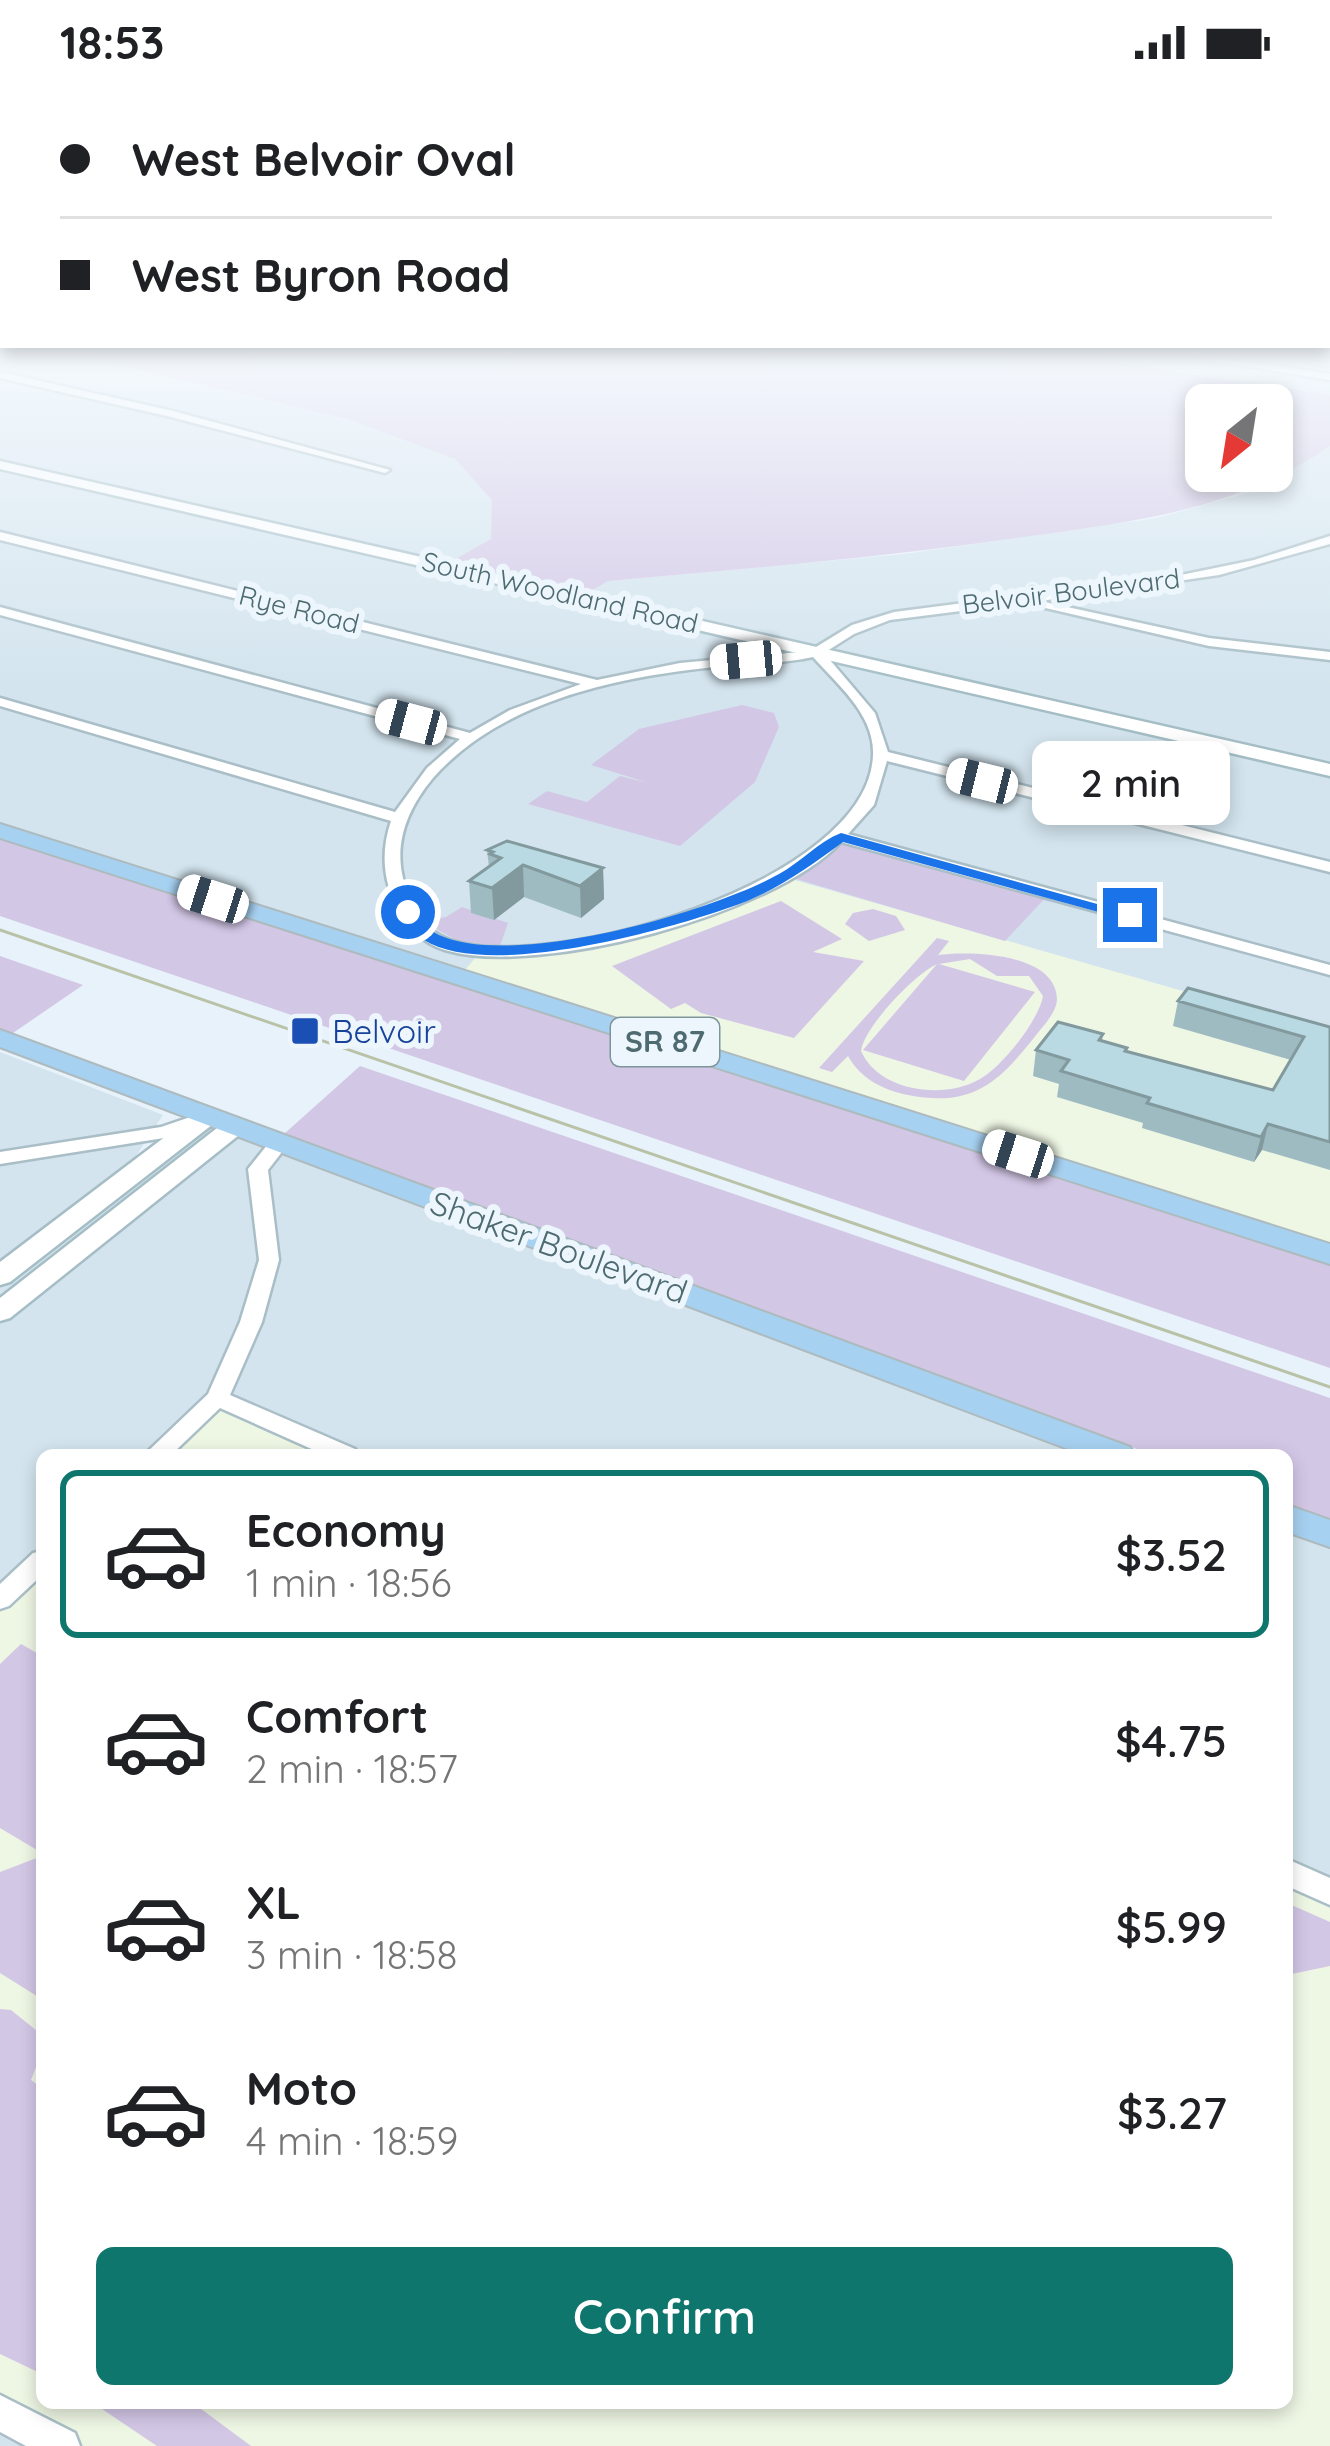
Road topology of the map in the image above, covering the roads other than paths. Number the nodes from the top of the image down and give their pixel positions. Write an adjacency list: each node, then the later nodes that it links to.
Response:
1 (14, 468): 9 (street, South Woodland Road)
2 (378, 468): 3 (street)
3 (385, 470)
4 (0, 536): 10 (street, Rye Road)
5 (1330, 540): 6 (street, Belvoir Boulevard)
6 (1024, 600): 8 (street); 9 (street, Belvoir Boulevard)
7 (0, 611): 12 (street)
8 (1330, 656)
9 (813, 659): 10 (street); 13 (street); 14 (street, South Woodland Road)
10 (598, 684): 12 (street)
11 (0, 702): 15 (street)
12 (472, 738): 15 (street)
13 (881, 755): 17 (street); 18 (street)
14 (1330, 770)
15 (399, 818): 19 (street)
16 (0, 831): 21 (main road, SR 87)
17 (841, 837): 20 (street); 22 (street)
18 (1330, 867)
19 (422, 933): 20 (street); 21 (street)
20 (476, 951): 23 (street)
21 (384, 953): 23 (main road, SR 87)
22 (1330, 970)
23 (456, 976): 29 (main road, SR 87)
24 (0, 1038): 25 (main road, Shaker Boulevard)
25 (221, 1121): 26 (main road, Shaker Boulevard); 27 (street); 28 (street)
26 (279, 1143): 32 (street); 35 (main road, Shaker Boulevard)
27 (177, 1156): 30 (street); 31 (street)
28 (0, 1158)
29 (1330, 1254)
30 (0, 1276)
31 (0, 1312)
32 (217, 1398): 33 (street); 34 (street)
33 (162, 1449)
34 (332, 1449)
35 (1102, 1449)
36 (1293, 1520): 37 (main road)
37 (1330, 1534)
38 (36, 1566): 39 (street)
39 (0, 1599)
40 (1293, 1875): 41 (street)
41 (1330, 1892)
42 (0, 2413): 43 (street)
43 (62, 2446)

